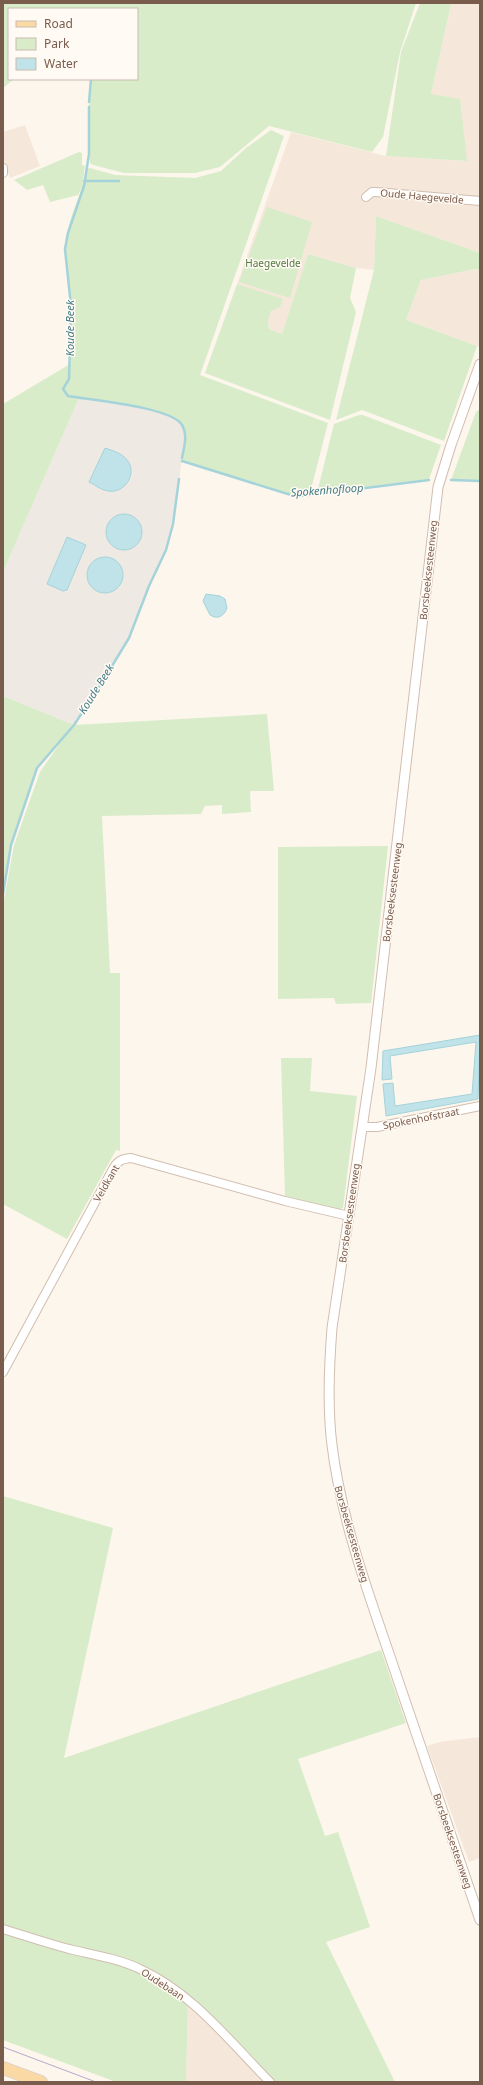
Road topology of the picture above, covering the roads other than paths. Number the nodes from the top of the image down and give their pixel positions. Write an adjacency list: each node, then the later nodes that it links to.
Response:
1 (3, 168): 2 (street)
2 (3, 174)
3 (366, 197): 4 (street, Oude Haegevelde)
4 (480, 200)
5 (480, 364): 7 (street, Borsbeeksesteenweg)
6 (480, 1106): 7 (street, Spokenhofstraat)
7 (362, 1127): 8 (street, Borsbeeksesteenweg)
8 (349, 1216): 9 (street, Veldkant); 10 (street, Borsbeeksesteenweg)
9 (3, 1372)
10 (480, 1920)
11 (3, 1929): 14 (street, Oudebaan)
12 (3, 2068): 13 (main road)
13 (41, 2082)
14 (270, 2082)

